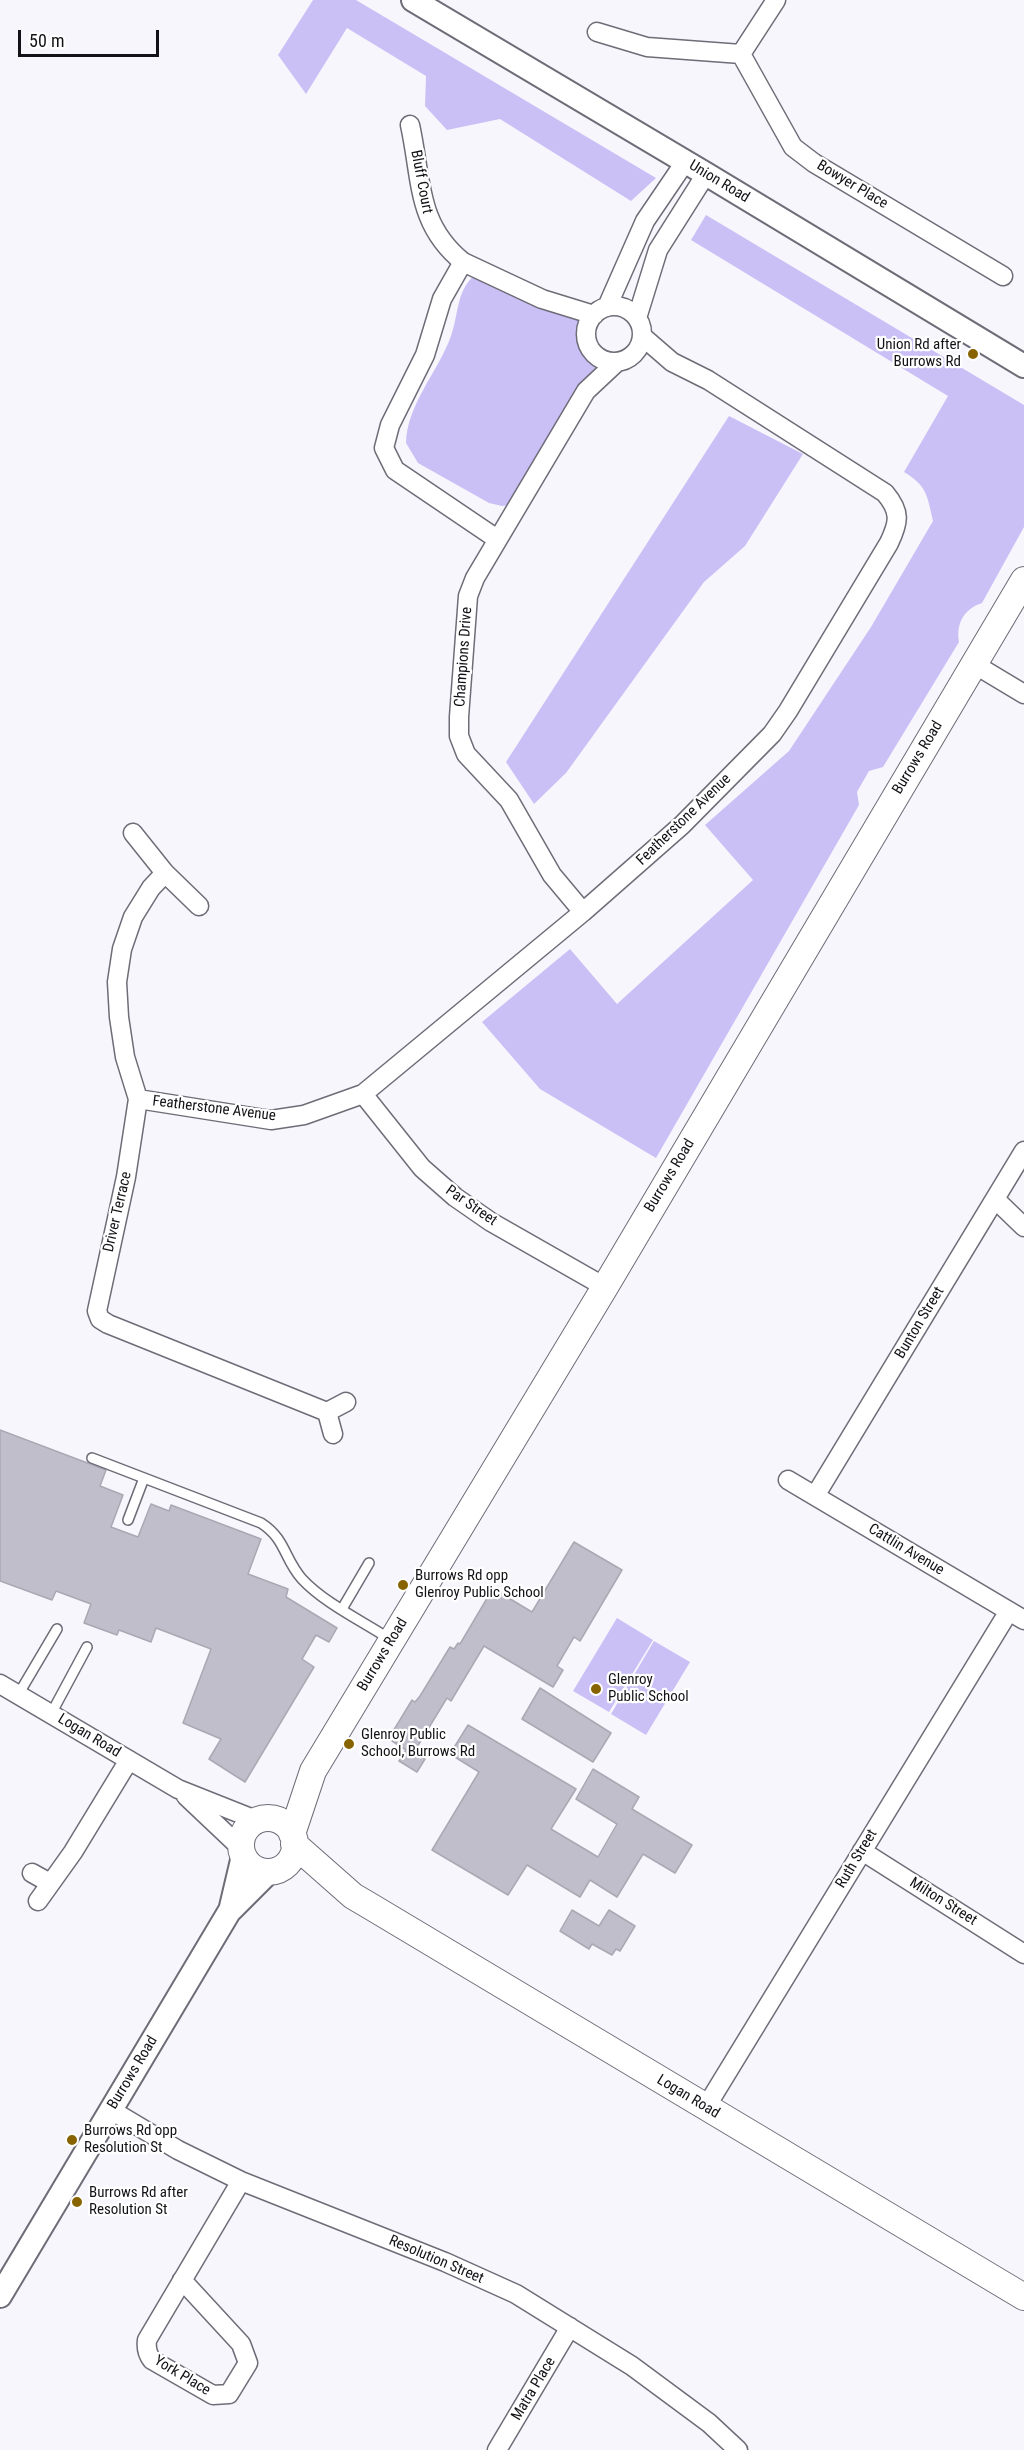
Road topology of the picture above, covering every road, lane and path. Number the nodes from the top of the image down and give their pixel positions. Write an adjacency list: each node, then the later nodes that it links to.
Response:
1 (413, 0): 6 (street, Union Road)
2 (776, 0): 4 (street)
3 (597, 32): 4 (street)
4 (741, 54): 9 (street, Bowyer Place)
5 (410, 125): 8 (street, Bluff Court)
6 (685, 162): 7 (street, Union Road); 11 (street)
7 (706, 174): 12 (street); 17 (street, Union Road)
8 (463, 262): 10 (street); 19 (street)
9 (1003, 276)
10 (542, 299): 11 (street); 14 (street)
11 (601, 311): 12 (street); 14 (street)
12 (637, 318): 13 (street)
13 (642, 336): 15 (street); 16 (street, Featherstone Avenue)
14 (589, 342): 15 (street); 18 (street, Champions Drive)
15 (624, 359): 16 (street, Featherstone Avenue); 18 (street, Champions Drive)
16 (672, 362): 26 (street, Featherstone Avenue)
17 (1024, 366)
18 (586, 391): 19 (street, Champions Drive)
19 (497, 539): 26 (street, Champions Drive)
20 (1024, 580): 21 (main road, Burrows Road)
21 (974, 664): 22 (street); 32 (main road, Burrows Road)
22 (1024, 694)
23 (132, 833): 24 (street)
24 (165, 873): 25 (street); 28 (street, Driver Terrace)
25 (199, 906)
26 (584, 912): 27 (street, Featherstone Avenue)
27 (363, 1094): 28 (street, Featherstone Avenue); 32 (street, Par Street)
28 (138, 1099): 34 (street, Driver Terrace)
29 (1024, 1151): 30 (street, Bunton Street)
30 (995, 1199): 31 (street); 39 (street, Bunton Street)
31 (1024, 1227)
32 (605, 1287): 45 (main road, Burrows Road)
33 (346, 1402): 34 (street)
34 (327, 1412): 35 (street)
35 (333, 1434)
36 (92, 1458): 37 (lane)
37 (144, 1478): 40 (lane); 42 (lane)
38 (788, 1480): 39 (street, Cattlin Avenue)
39 (815, 1496): 43 (street, Cattlin Avenue)
40 (128, 1520)
41 (369, 1563): 42 (lane)
42 (342, 1609): 45 (lane)
43 (1017, 1616): 55 (street, Ruth Street)
44 (57, 1629): 48 (lane)
45 (393, 1641): 51 (main road, Burrows Road)
46 (87, 1647): 49 (lane)
47 (0, 1684): 48 (street, Logan Road)
48 (18, 1695): 49 (street, Logan Road)
49 (51, 1714): 50 (street, Logan Road)
50 (129, 1760): 52 (street, Logan Road); 59 (street)
51 (313, 1771): 53 (main road, Burrows Road); 54 (main road, Burrows Road)
52 (178, 1789): 53 (street, Logan Road); 56 (street, Logan Road)
53 (263, 1819): 54 (main road); 56 (main road)
54 (293, 1839): 57 (main road); 60 (main road, Logan Road)
55 (862, 1851): 63 (street, Milton Street); 64 (street, Ruth Street)
56 (242, 1852): 57 (main road); 62 (street, Burrows Road)
57 (275, 1870): 60 (main road, Logan Road); 62 (street, Burrows Road)
58 (32, 1873): 59 (street)
59 (51, 1883): 61 (street)
60 (353, 1896): 64 (main road, Logan Road)
61 (38, 1901)
62 (230, 1912): 65 (street, Burrows Road)
63 (1024, 1954)
64 (706, 2107): 69 (main road, Logan Road)
65 (111, 2110): 66 (street, Resolution Street); 68 (street, Burrows Road)
66 (241, 2181): 67 (street, York Place); 70 (street, Resolution Street)
67 (182, 2280): 67 (street, York Place)
68 (0, 2296)
69 (1024, 2297)
70 (570, 2327): 71 (street, Matra Place); 72 (street, Resolution Street)
71 (497, 2450)
72 (738, 2450)

